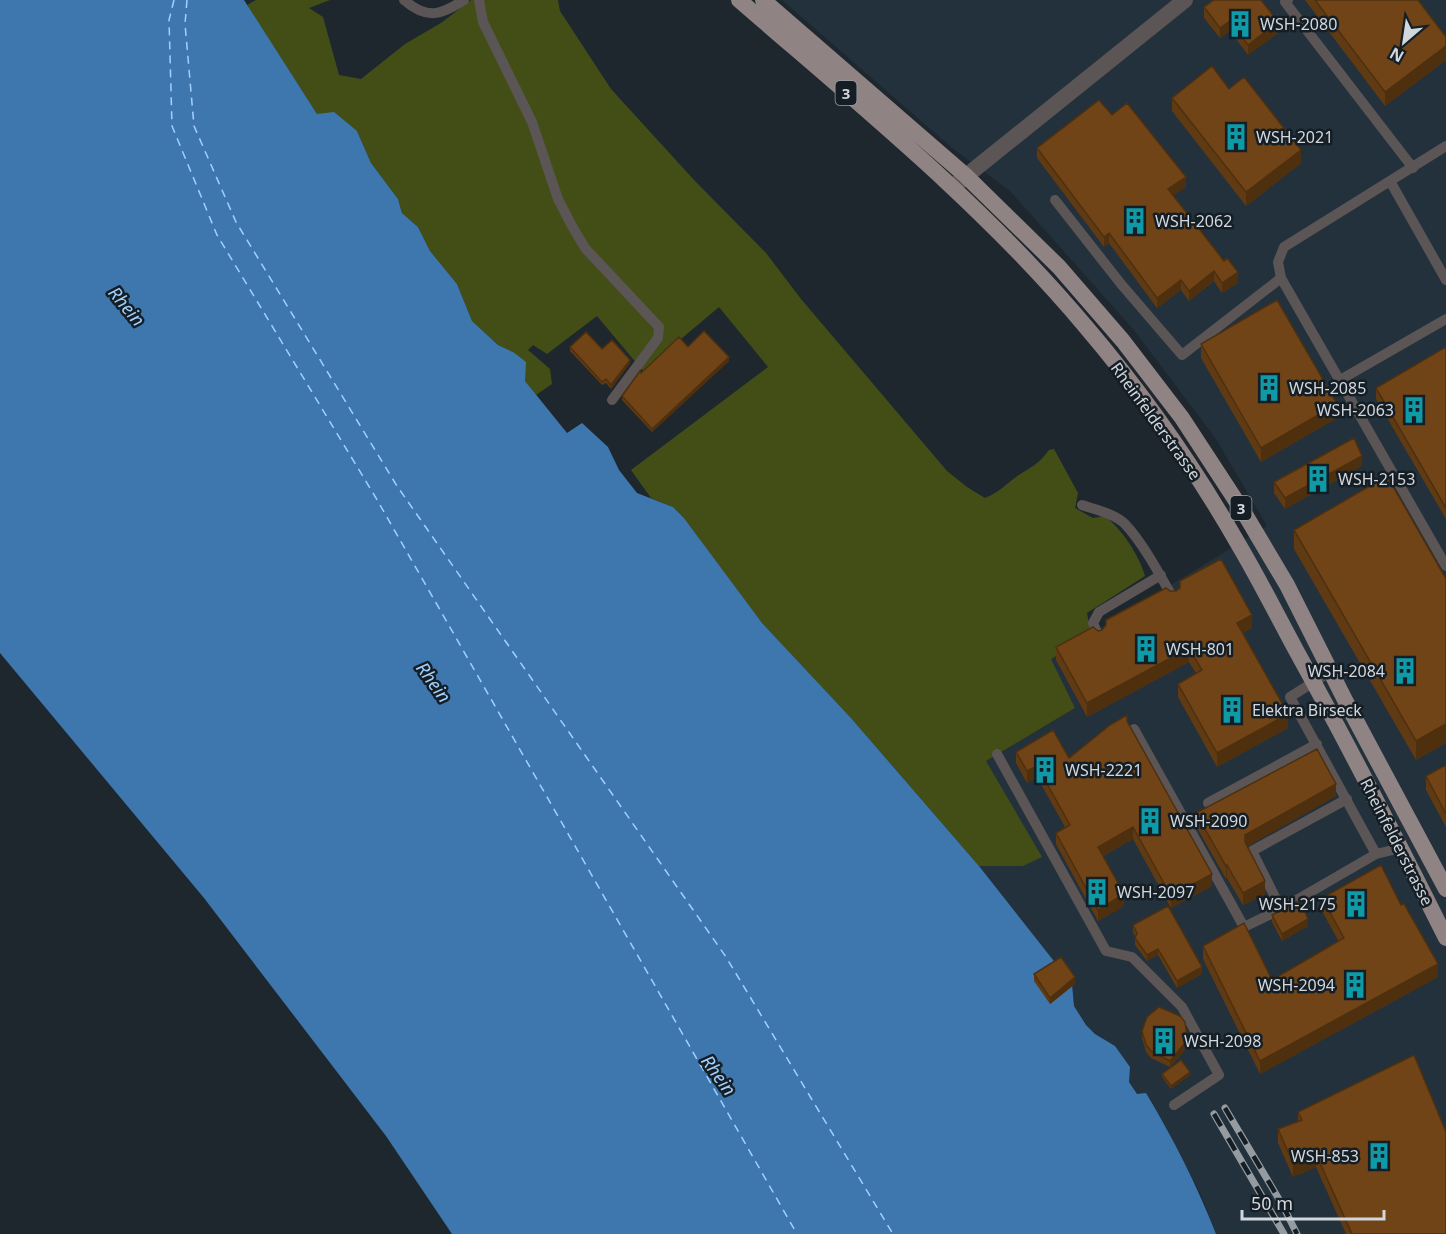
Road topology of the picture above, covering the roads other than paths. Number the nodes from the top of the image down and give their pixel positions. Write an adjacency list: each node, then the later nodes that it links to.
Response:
1 (404, 0): 2 (lane)
2 (465, 0)
3 (479, 0): 17 (lane)
4 (739, 0): 10 (main road, Rheinfelderstrasse / 3)
5 (763, 0): 10 (main road, Rheinfelderstrasse / 3)
6 (1185, 0): 10 (street)
7 (1288, 0): 9 (lane)
8 (1446, 147): 9 (lane)
9 (1413, 168): 11 (lane)
10 (959, 181): 23 (main road, Rheinfelderstrasse / 3); 24 (main road, Rheinfelderstrasse / 3)
11 (1390, 181): 13 (lane); 14 (lane)
12 (1055, 200): 13 (lane)
13 (1281, 278): 16 (lane)
14 (1446, 280)
15 (1446, 319): 16 (lane)
16 (1340, 380): 19 (lane)
17 (612, 400)
18 (1082, 505): 20 (lane)
19 (1446, 566)
20 (1161, 575): 21 (lane); 22 (lane)
21 (1173, 598)
22 (1099, 637)
23 (1331, 671): 24 (lane); 32 (main road, Rheinfelderstrasse / 3)
24 (1313, 681): 26 (lane); 30 (main road, Rheinfelderstrasse / 3)
25 (1134, 729): 33 (lane)
26 (1317, 744): 28 (lane); 29 (lane)
27 (997, 754): 35 (lane)
28 (1347, 798): 31 (lane); 33 (lane)
29 (1208, 803)
30 (1401, 848): 31 (lane); 34 (main road, Rheinfelderstrasse / 3)
31 (1376, 854): 33 (lane)
32 (1446, 889)
33 (1281, 909)
34 (1446, 938)
35 (1174, 1105)

